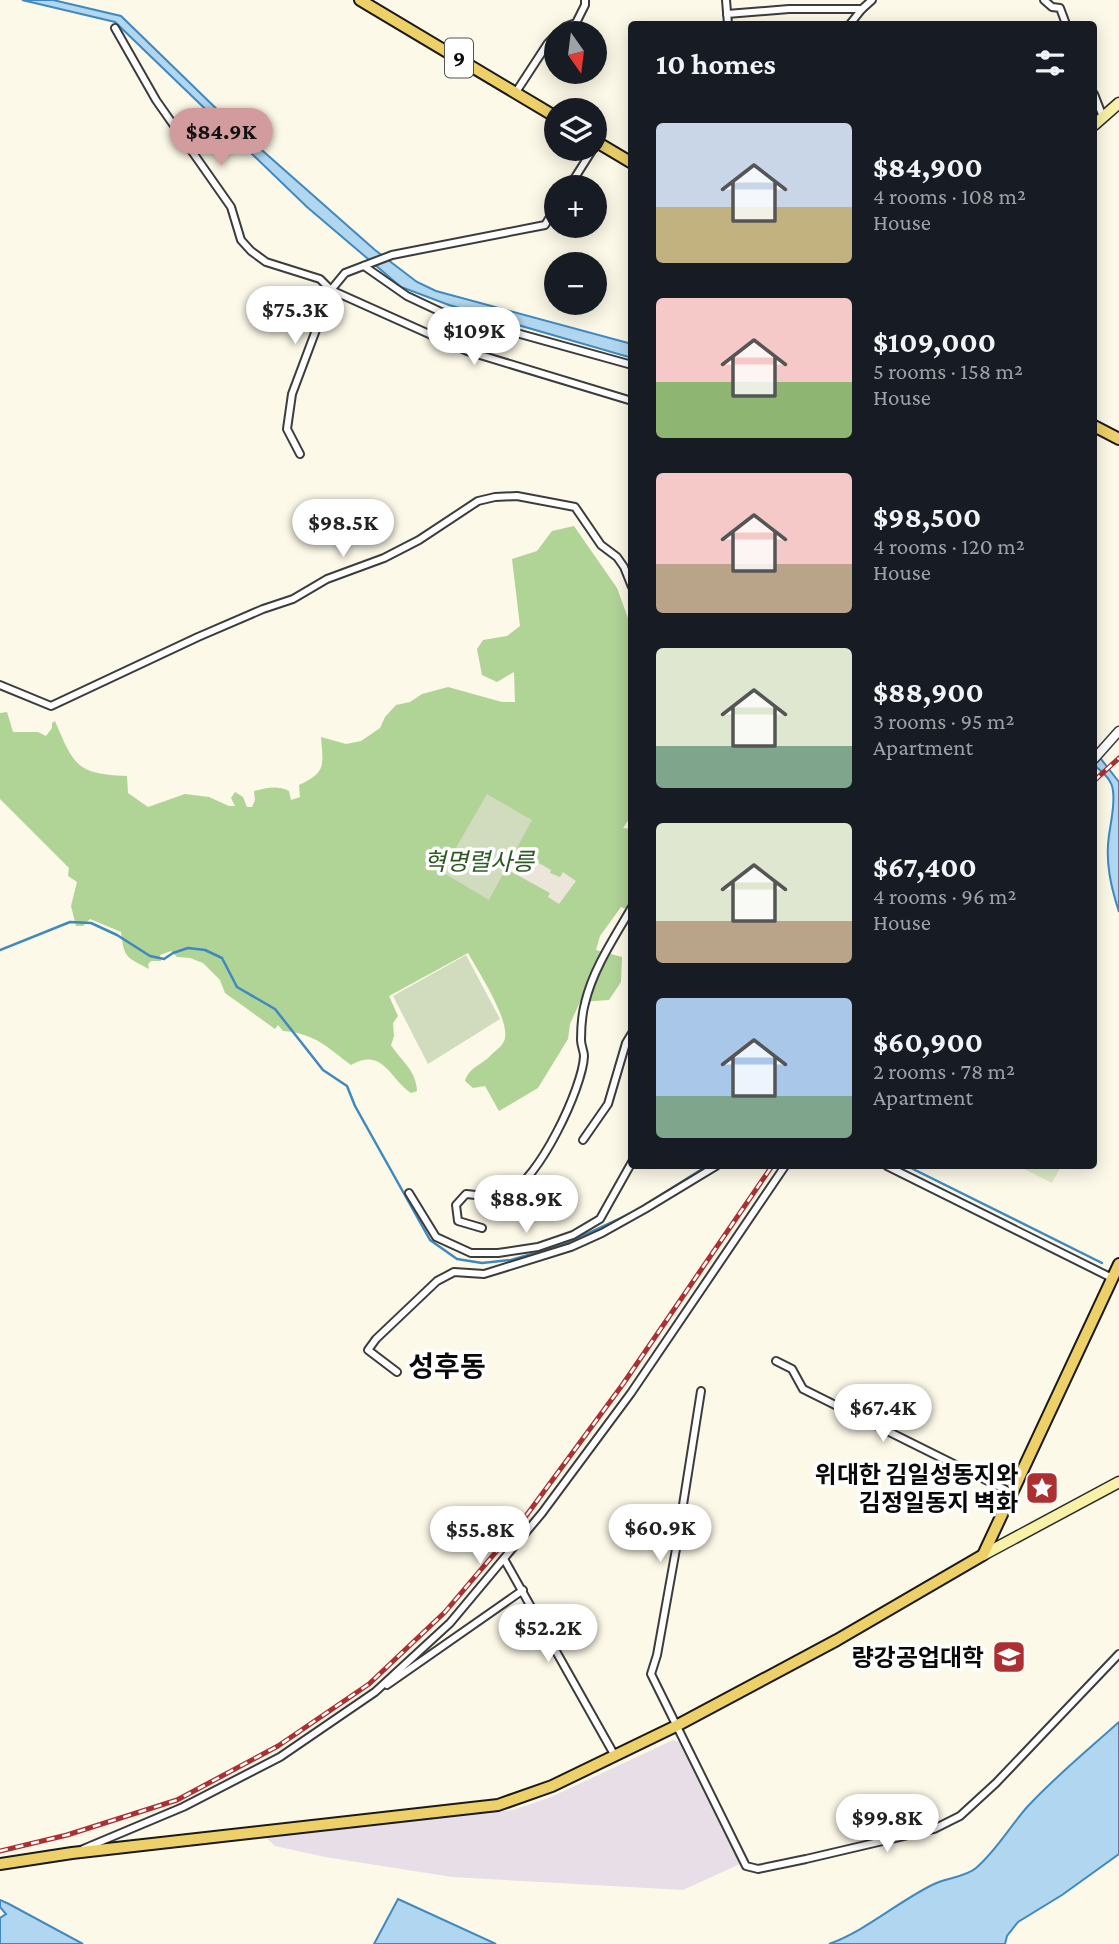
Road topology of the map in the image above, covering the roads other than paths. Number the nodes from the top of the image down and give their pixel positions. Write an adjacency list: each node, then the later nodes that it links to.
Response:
1 (360, 0): 16 (main road, 9)
2 (585, 0): 10 (street)
3 (726, 0): 9 (street)
4 (789, 0): 7 (street)
5 (872, 0): 8 (street)
6 (1044, 0): 13 (street)
7 (789, 9): 8 (street); 9 (street)
8 (862, 9): 12 (street)
9 (727, 14): 11 (street)
10 (577, 21)
11 (728, 21)
12 (852, 21)
13 (1065, 21)
14 (115, 28): 26 (street)
15 (544, 49): 16 (street)
16 (516, 92): 19 (main road, 9)
17 (1097, 101): 20 (street)
18 (1119, 103): 20 (main road)
19 (544, 110)
20 (1103, 117): 21 (main road)
21 (1097, 122)
22 (607, 150): 23 (main road)
23 (628, 161)
24 (544, 225): 25 (street)
25 (364, 264): 26 (street); 27 (street)
26 (331, 290): 28 (street); 31 (street)
27 (628, 364)
28 (628, 400)
29 (1097, 428): 30 (main road)
30 (1119, 439)
31 (300, 454)
32 (628, 577): 33 (street)
33 (0, 685)
34 (1119, 731): 35 (street)
35 (1097, 755)
36 (628, 914): 44 (street)
37 (628, 1040): 38 (street)
38 (583, 1140)
39 (628, 1169): 43 (street)
40 (711, 1169): 48 (street)
41 (783, 1169): 53 (street)
42 (893, 1169): 46 (street)
43 (409, 1193)
44 (482, 1228)
45 (1119, 1264): 46 (main road)
46 (1112, 1278): 51 (main road)
47 (776, 1361): 51 (street)
48 (397, 1372)
49 (701, 1391): 57 (street)
50 (1119, 1482): 52 (main road)
51 (1012, 1493): 52 (main road)
52 (983, 1555): 57 (main road)
53 (504, 1559): 54 (street); 56 (street)
54 (523, 1590): 56 (street); 58 (street)
55 (1119, 1654): 57 (street)
56 (374, 1692): 59 (street)
57 (676, 1726): 58 (main road)
58 (615, 1756): 59 (main road)
59 (72, 1853): 60 (main road)
60 (0, 1864)

